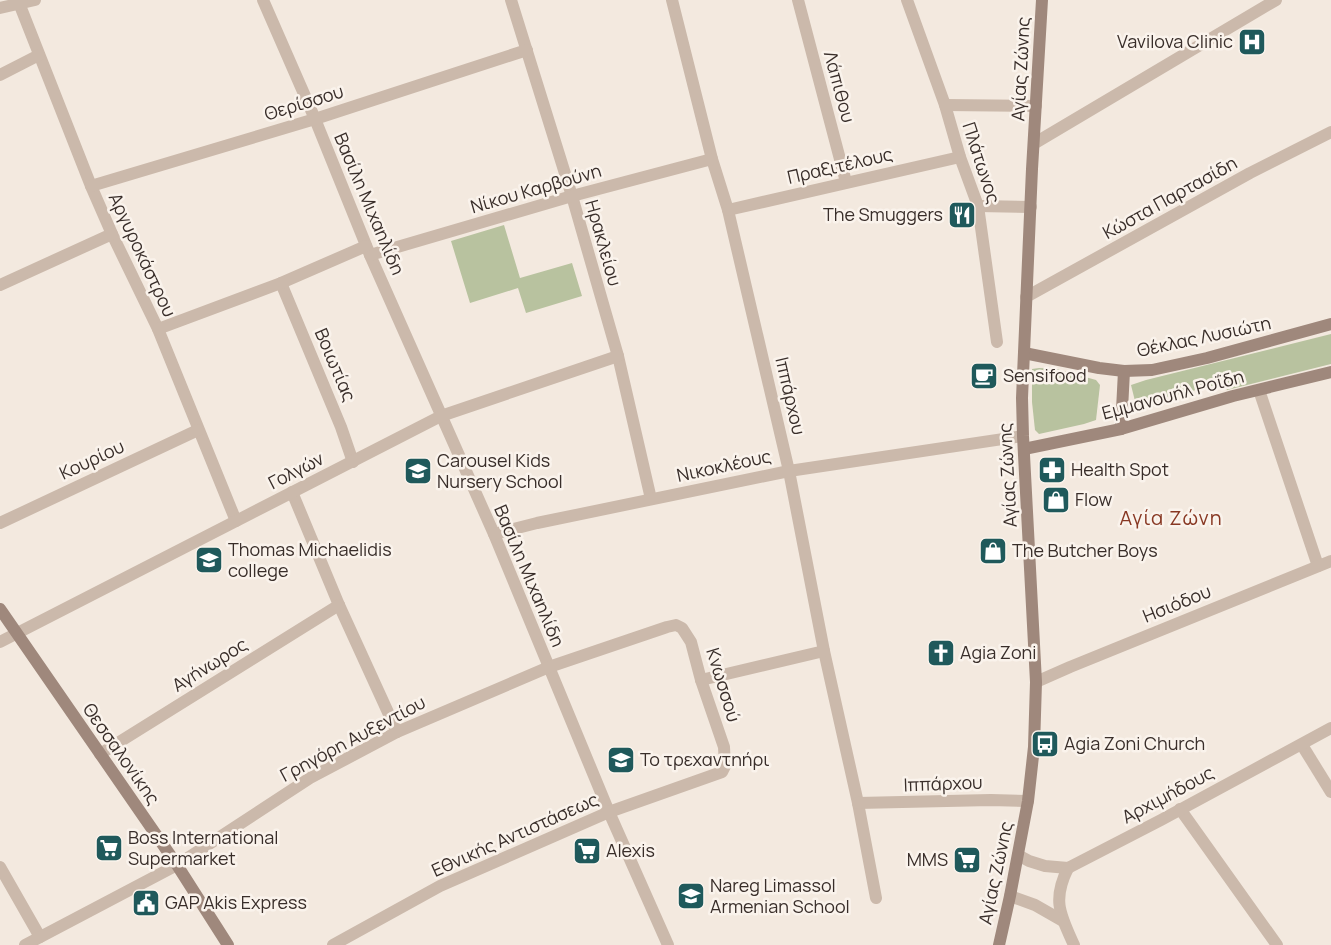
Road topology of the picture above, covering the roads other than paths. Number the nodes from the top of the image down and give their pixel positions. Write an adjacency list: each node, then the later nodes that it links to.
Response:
1 (35, 0): 9 (street)
2 (263, 0): 16 (street, Βασίλη Μιχαηλίδη)
3 (511, 0): 11 (street, Ηρακλείου)
4 (672, 0): 20 (street, Ιππάρχου)
5 (798, 0): 21 (street, Λάπιθου)
6 (907, 0): 14 (street, Πλάτωνος)
7 (1042, 0): 15 (street, Αγίας Ζώνης)
8 (1276, 0): 18 (street)
9 (19, 3): 10 (street); 12 (street, Αργυροκάστρου)
10 (0, 8)
11 (527, 50): 16 (street, Θερίσσου); 23 (street, Ηρακλείου)
12 (39, 55): 13 (street); 22 (street, Αργυροκάστρου)
13 (0, 75)
14 (944, 105): 15 (street); 19 (street, Πλάτωνος)
15 (1036, 106): 18 (street, Αγίας Ζώνης)
16 (315, 119): 22 (street, Θερίσσου); 28 (street, Βασίλη Μιχαηλίδη)
17 (1331, 132): 31 (street, Κώστα Παρτασίδη)
18 (1034, 143): 25 (street, Αγίας Ζώνης)
19 (960, 157): 21 (street, Πραξιτέλους); 24 (street, Πλάτωνος)
20 (712, 159): 23 (street, Νίκου Καρβούνη); 26 (street, Ιππάρχου)
21 (846, 182): 26 (street, Πραξιτέλους)
22 (91, 186): 27 (street, Αργυροκάστρου)
23 (572, 196): 28 (street, Νίκου Καρβούνη); 36 (street, Ηρακλείου)
24 (978, 206): 25 (street); 34 (street, Πλάτωνος)
25 (1031, 207): 31 (street, Αγίας Ζώνης)
26 (728, 210): 46 (street, Ιππάρχου)
27 (112, 234): 30 (street); 33 (street, Αργυροκάστρου)
28 (368, 251): 29 (street, Νίκου Καρβούνη); 40 (street, Βασίλη Μιχαηλίδη)
29 (281, 283): 33 (street, Νίκου Καρβούνη); 45 (street, Βοιωτίας)
30 (0, 285)
31 (1026, 297): 35 (street, Αγίας Ζώνης)
32 (1331, 324): 37 (street, Θέκλας Λυσιώτη)
33 (158, 329): 42 (street, Αργυροκάστρου)
34 (997, 342)
35 (1024, 353): 37 (street, Θέκλας Λυσιώτη); 43 (street, Αγίας Ζώνης)
36 (618, 356): 40 (street, Γολγών); 48 (street, Ηρακλείου)
37 (1124, 371): 41 (street)
38 (1331, 372): 39 (street, Εμμανουήλ Ροΐδη)
39 (1259, 390): 41 (street, Εμμανουήλ Ροΐδη); 53 (street)
40 (441, 416): 45 (street, Γολγών); 51 (street, Βασίλη Μιχαηλίδη)
41 (1121, 429): 44 (street, Εμμανουήλ Ροΐδη)
42 (198, 430): 49 (street, Αργυροκάστρου); 50 (street, Κουρίου)
43 (1023, 436): 44 (street, Αγίας Ζώνης); 46 (street, Νικοκλέους)
44 (1024, 449): 62 (street, Αγίας Ζώνης)
45 (353, 462): 47 (street, Γολγών)
46 (789, 470): 48 (street, Νικοκλέους); 59 (street, Ιππάρχου)
47 (292, 492): 49 (street, Γολγών); 54 (street)
48 (651, 499): 51 (street, Νικοκλέους)
49 (236, 521): 57 (street, Γολγών)
50 (0, 523)
51 (494, 534): 60 (street, Βασίλη Μιχαηλίδη)
52 (1331, 561): 53 (street, Ησιόδου)
53 (1318, 566): 62 (street, Ησιόδου)
54 (339, 605): 64 (street); 66 (street, Αγήνωρος)
55 (0, 609): 57 (street, Θεσσαλονίκης)
56 (662, 628): 60 (street, Γρηγόρη Αυξεντίου); 61 (street, Κνωσσού)
57 (16, 633): 58 (street, Γολγών); 66 (street, Θεσσαλονίκης)
58 (0, 642)
59 (824, 651): 61 (street); 70 (street, Ιππάρχου)
60 (549, 667): 64 (street, Γρηγόρη Αυξεντίου); 72 (street, Βασίλη Μιχαηλίδη)
61 (701, 680): 67 (street, Κνωσσού)
62 (1036, 682): 69 (street, Αγίας Ζώνης)
63 (1331, 728): 65 (street, Αρχιμήδους)
64 (396, 732): 74 (street, Γρηγόρη Αυξεντίου)
65 (1302, 745): 68 (street); 71 (street, Αρχιμήδους)
66 (100, 754): 74 (street, Θεσσαλονίκης)
67 (719, 774): 72 (street, Εθνικής Αντιστάσεως)
68 (1331, 792)
69 (1028, 801): 70 (street, Ιππάρχου); 73 (street, Αγίας Ζώνης)
70 (858, 804): 78 (street, Ιππάρχου)
71 (1180, 809): 76 (street, Αρχιμήδους); 87 (street)
72 (609, 812): 83 (street, Εθνικής Αντιστάσεως); 84 (street, Βασίλη Μιχαηλίδη)
73 (1018, 855): 76 (street); 77 (street, Αγίας Ζώνης)
74 (176, 865): 80 (street, Γρηγόρη Αυξεντίου); 82 (street, Θεσσαλονίκης)
75 (0, 867): 80 (street)
76 (1068, 868): 79 (street)
77 (1010, 896): 79 (street); 85 (street, Αγίας Ζώνης)
78 (876, 898)
79 (1063, 921): 86 (street)
80 (40, 937): 81 (street, Γρηγόρη Αυξεντίου)
81 (25, 945)
82 (228, 945)
83 (333, 945)
84 (668, 945)
85 (999, 945)
86 (1074, 945)
87 (1277, 945)

